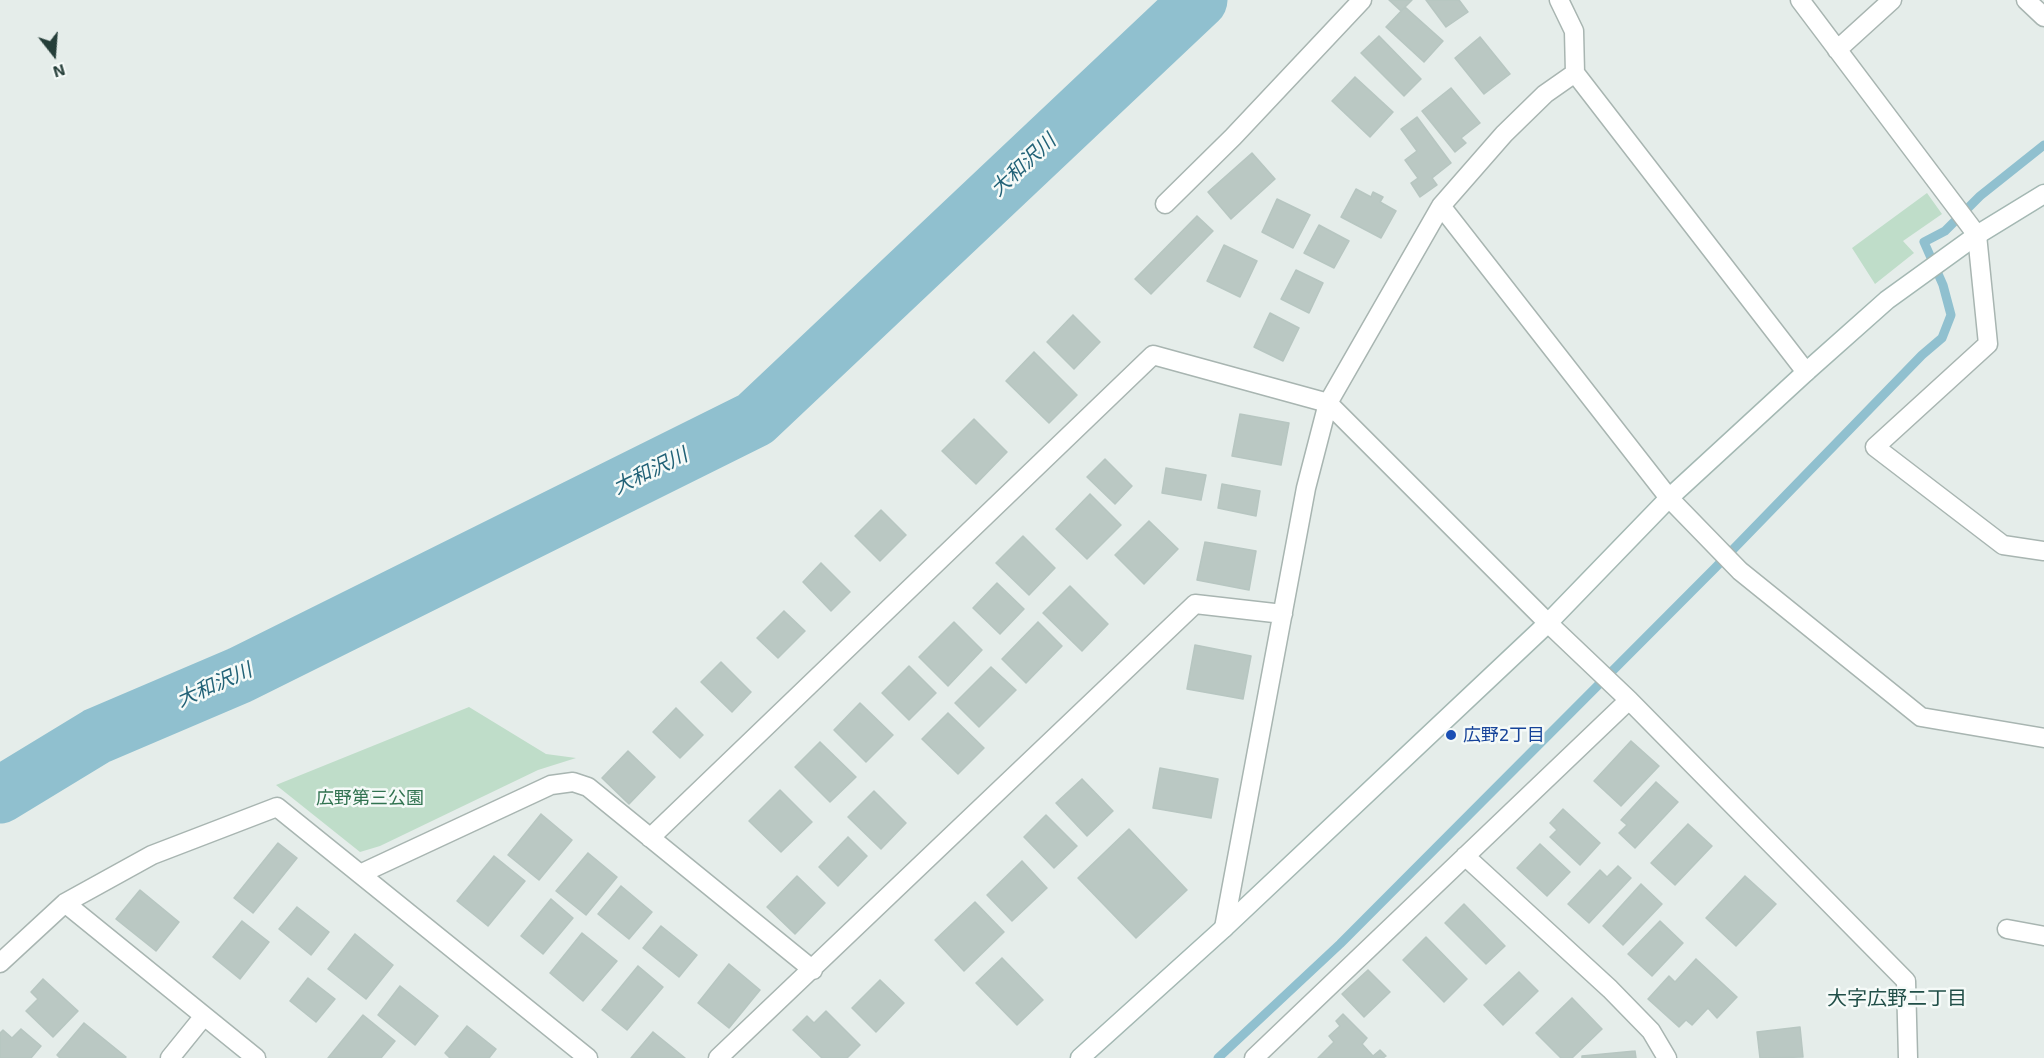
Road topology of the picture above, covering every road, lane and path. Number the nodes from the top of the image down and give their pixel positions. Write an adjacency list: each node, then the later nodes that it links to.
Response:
1 (1362, 0): 10 (street)
2 (1559, 0): 8 (street)
3 (1800, 0): 7 (street)
4 (1892, 0): 7 (street)
5 (2026, 0): 6 (street)
6 (2044, 17)
7 (1837, 50): 12 (street)
8 (1575, 73): 11 (street); 13 (street)
9 (2044, 194): 12 (street)
10 (1165, 204)
11 (1441, 206): 14 (street); 15 (street)
12 (1977, 235): 13 (street); 16 (street)
13 (1806, 372): 15 (street)
14 (1328, 403): 17 (street); 18 (street); 21 (street)
15 (1670, 498): 18 (street); 20 (street)
16 (2044, 551)
17 (1283, 614): 25 (street); 29 (street)
18 (1548, 623): 19 (street); 25 (street)
19 (1629, 700): 22 (street); 38 (street)
20 (2044, 738)
21 (650, 838): 23 (street); 29 (street)
22 (1465, 856): 31 (street); 37 (street)
23 (360, 874): 24 (street); 34 (street)
24 (65, 903): 28 (street); 30 (street)
25 (1224, 928): 36 (street)
26 (2007, 929): 27 (street)
27 (2044, 936)
28 (0, 963)
29 (813, 970): 35 (street)
30 (204, 1016): 32 (street); 33 (street)
31 (1263, 1055)
32 (170, 1058)
33 (256, 1058)
34 (588, 1058)
35 (718, 1058)
36 (1080, 1058)
37 (1667, 1058)
38 (1908, 1058)

